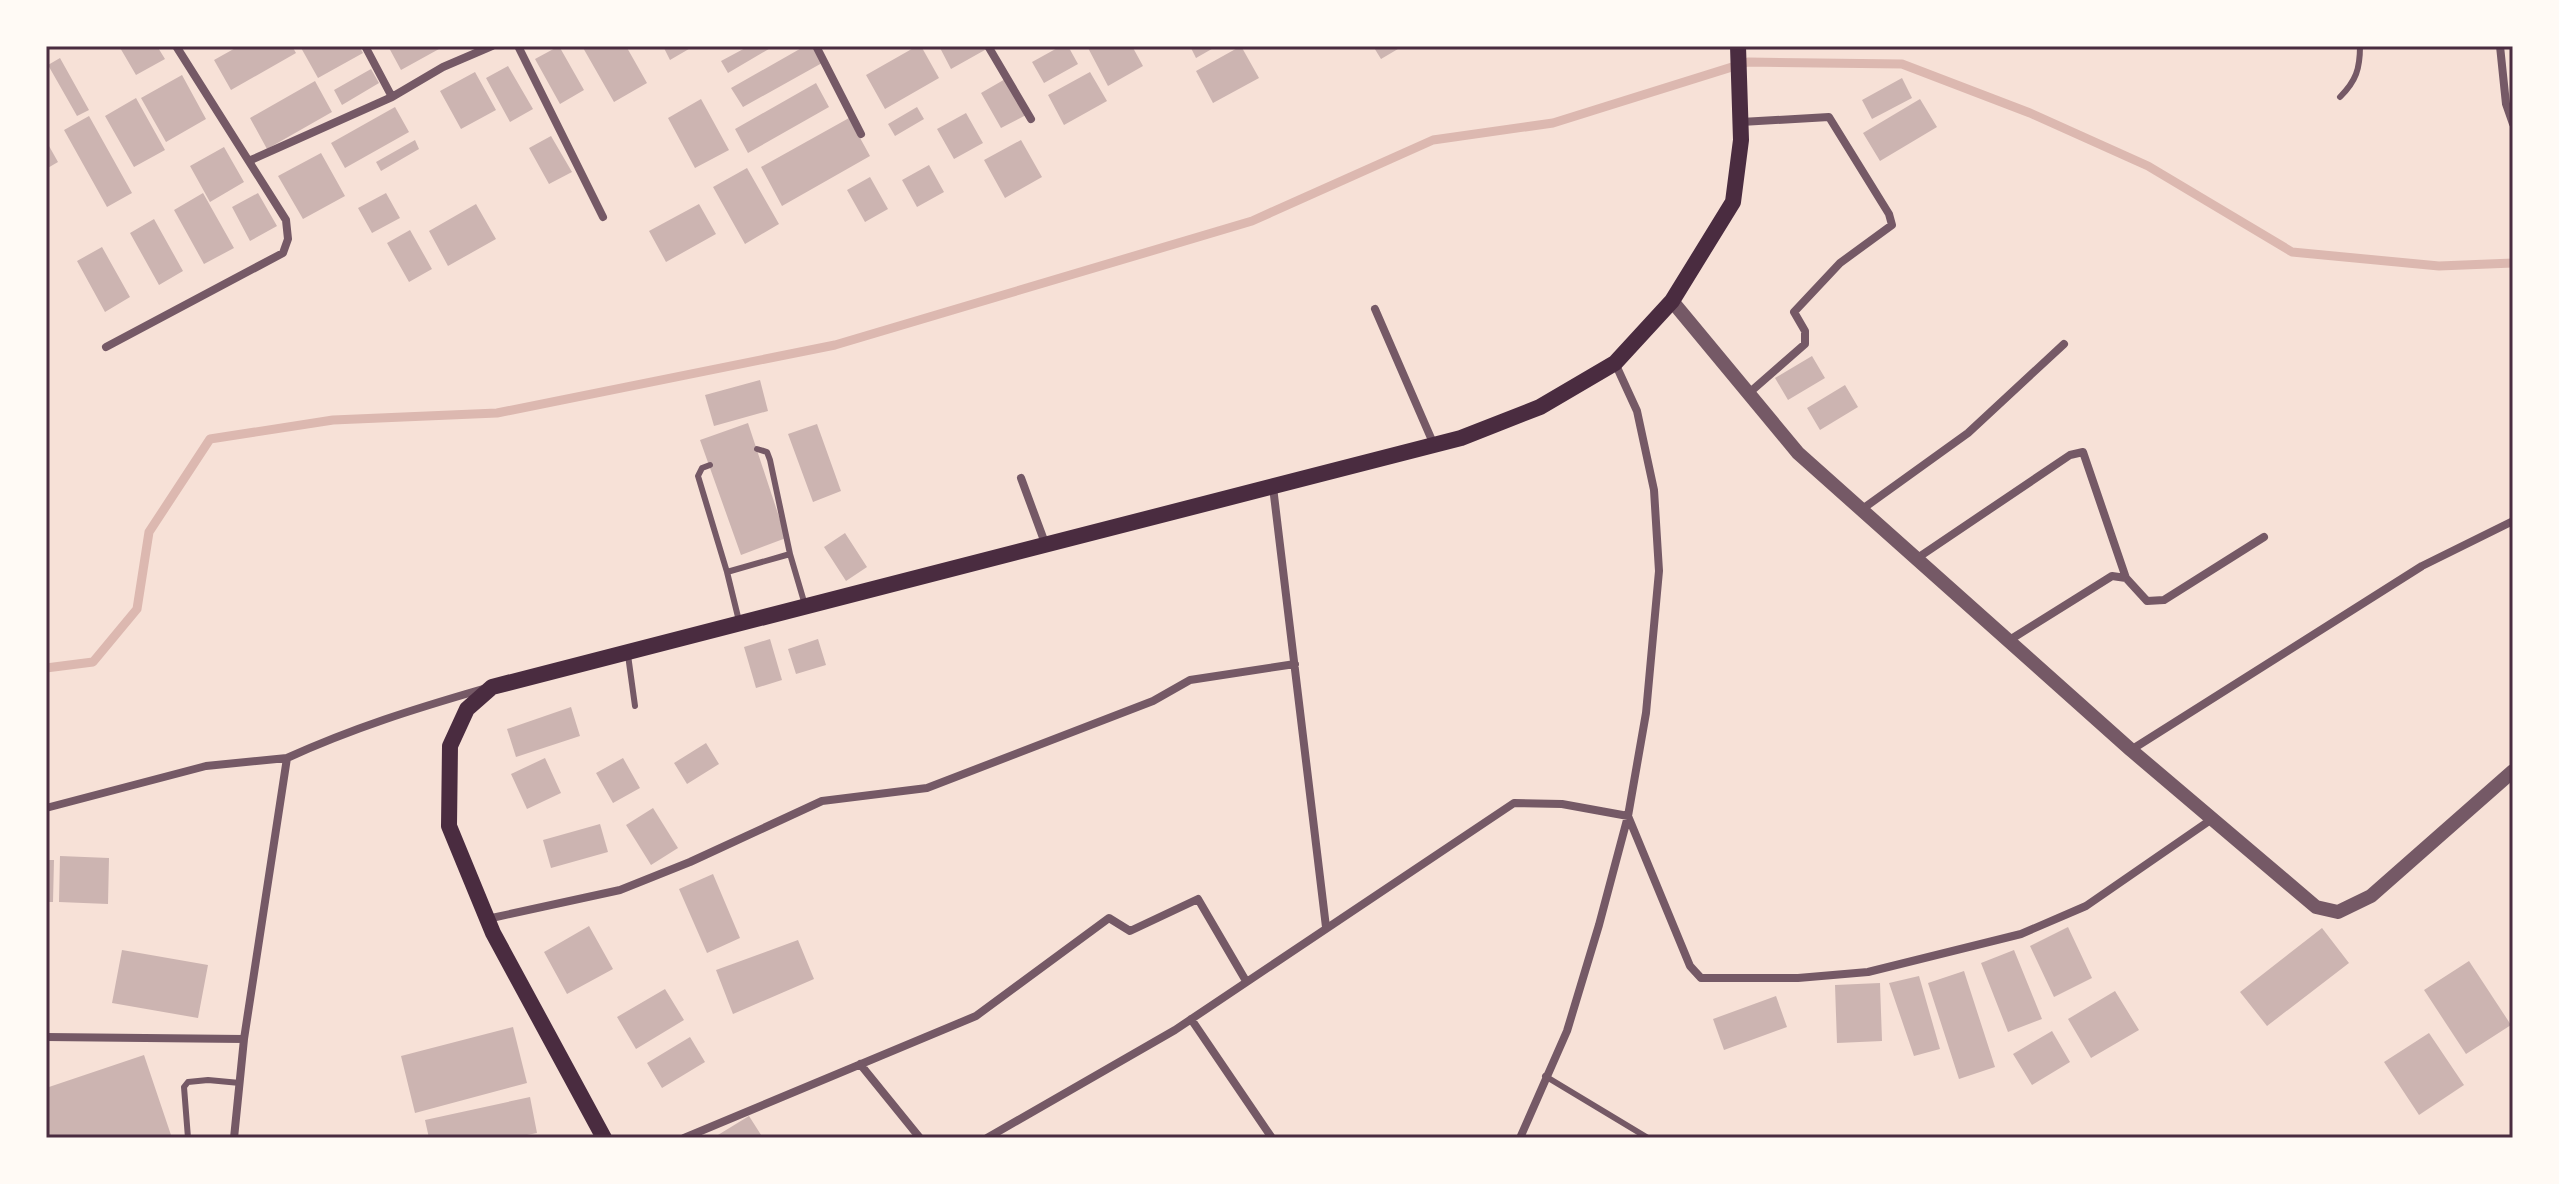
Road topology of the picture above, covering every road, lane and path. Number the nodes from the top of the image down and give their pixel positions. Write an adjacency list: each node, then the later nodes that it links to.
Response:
1 (176, 46): 16 (street)
2 (365, 46): 10 (street)
3 (492, 46): 10 (street)
4 (518, 46): 17 (street)
5 (816, 46): 15 (street)
6 (988, 46): 12 (street)
7 (1738, 46): 13 (main road)
8 (2360, 46): 11 (lane)
9 (2500, 46): 14 (street)
10 (392, 97): 16 (street)
11 (2340, 97)
12 (1031, 119)
13 (1740, 122): 18 (main road); 23 (street)
14 (2513, 124)
15 (861, 134)
16 (251, 160): 21 (street)
17 (603, 217)
18 (1672, 301): 22 (main road); 23 (street)
19 (1375, 309): 24 (street)
20 (2064, 344): 29 (street)
21 (106, 347)
22 (1615, 363): 24 (main road); 48 (street)
23 (1749, 393): 29 (street)
24 (1434, 446): 28 (main road)
25 (757, 449): 33 (lane)
26 (710, 465): 35 (lane)
27 (1021, 478): 32 (street)
28 (1273, 486): 32 (main road); 41 (street)
29 (1861, 510): 34 (street)
30 (2513, 521): 44 (street)
31 (2264, 537): 36 (street)
32 (1045, 543): 37 (main road)
33 (790, 554): 35 (lane); 37 (lane)
34 (1916, 559): 36 (street); 39 (street)
35 (727, 572): 38 (lane)
36 (2126, 578): 39 (street)
37 (805, 607): 38 (main road)
38 (739, 623): 40 (main road)
39 (2008, 641): 44 (street)
40 (627, 652): 42 (main road); 43 (lane)
41 (1295, 664): 50 (street); 51 (street)
42 (492, 687): 45 (street); 50 (main road)
43 (635, 706)
44 (2131, 750): 49 (street)
45 (287, 758): 47 (street); 55 (street)
46 (2513, 771): 49 (street)
47 (46, 808)
48 (1628, 816): 49 (street); 51 (street); 57 (street)
49 (2212, 819)
50 (487, 919): 61 (main road)
51 (1326, 927): 52 (street)
52 (1246, 981): 53 (street); 56 (street)
53 (1191, 1019): 64 (street); 65 (street)
54 (46, 1037): 55 (street)
55 (244, 1039): 58 (street)
56 (860, 1064): 62 (street); 63 (street)
57 (1545, 1076): 66 (street); 67 (lane)
58 (240, 1083): 59 (lane); 60 (street)
59 (188, 1138)
60 (234, 1138)
61 (604, 1138)
62 (684, 1138)
63 (920, 1138)
64 (987, 1138)
65 (1272, 1138)
66 (1520, 1138)
67 (1648, 1138)

